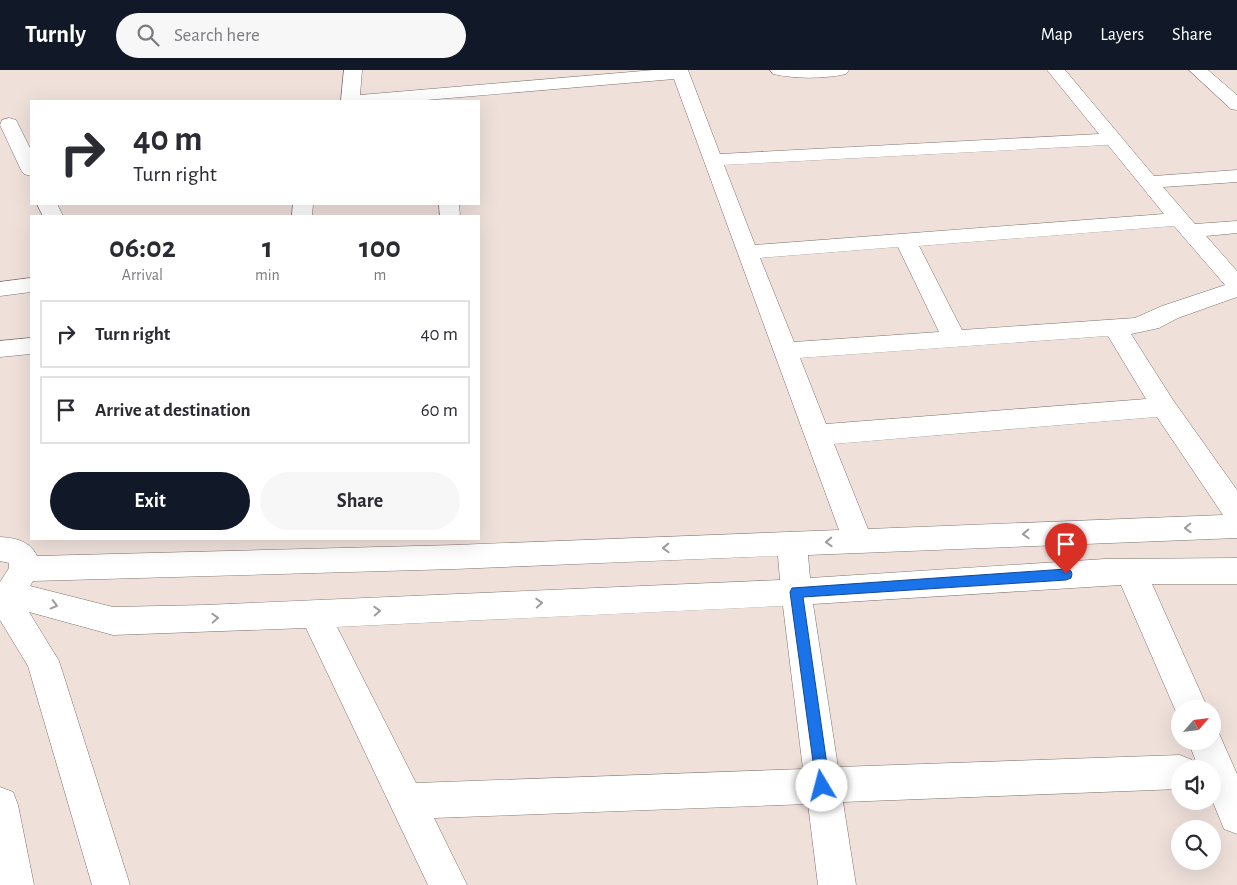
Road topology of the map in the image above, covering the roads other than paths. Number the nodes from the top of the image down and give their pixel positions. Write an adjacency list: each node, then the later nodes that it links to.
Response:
1 (353, 70): 8 (street)
2 (779, 70): 3 (street)
3 (840, 70)
4 (1056, 70): 13 (street)
5 (1198, 70): 10 (street)
6 (680, 72): 7 (street); 14 (street)
7 (445, 98): 9 (street)
8 (350, 100)
9 (384, 100)
10 (1237, 105)
11 (30, 122): 12 (street)
12 (5, 124): 15 (street)
13 (1113, 139): 14 (street); 17 (street)
14 (713, 160): 21 (street)
15 (30, 168)
16 (1237, 176): 17 (street)
17 (1149, 182): 18 (street)
18 (1184, 225): 19 (street); 20 (street); 23 (street)
19 (1237, 226)
20 (905, 240): 21 (street); 27 (street)
21 (747, 252): 30 (street)
22 (30, 285): 24 (street)
23 (1237, 285)
24 (0, 289)
25 (1237, 290): 26 (street)
26 (1114, 327): 27 (street); 31 (street)
27 (954, 338): 30 (street)
28 (30, 346): 29 (street)
29 (0, 349)
30 (785, 351): 32 (street)
31 (1164, 407): 32 (street); 33 (street)
32 (818, 436): 36 (street)
33 (1237, 512)
34 (1237, 526): 35 (street, one-way to 35)
35 (1087, 531): 36 (street, one-way to 36); 42 (street)
36 (858, 541): 37 (street, one-way to 37)
37 (792, 543): 38 (street, one-way to 38); 44 (street)
38 (455, 548): 40 (street)
39 (0, 549): 43 (street)
40 (251, 551): 43 (street)
41 (1237, 571): 42 (street)
42 (1118, 572): 44 (street); 46 (street)
43 (8, 589): 45 (street, one-way to 45); 54 (street)
44 (796, 592): 45 (street, one-way to 44); 49 (street)
45 (315, 614): 50 (street)
46 (1186, 700)
47 (1221, 771): 52 (street)
48 (1171, 772): 49 (street)
49 (822, 786): 50 (street); 56 (street)
50 (406, 801): 55 (street)
51 (0, 805): 53 (street)
52 (1237, 816)
53 (15, 885)
54 (111, 885)
55 (448, 885)
56 (837, 885)

